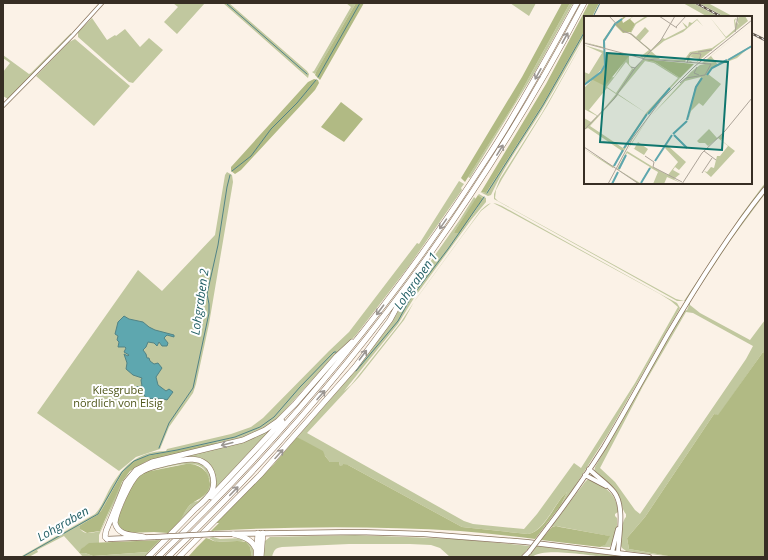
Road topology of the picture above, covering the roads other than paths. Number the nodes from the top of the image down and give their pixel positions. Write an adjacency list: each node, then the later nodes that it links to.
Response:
1 (102, 3): 4 (street)
2 (577, 3): 7 (highway, one-way to 7)
3 (584, 3): 6 (highway, one-way to 3)
4 (3, 106)
5 (765, 189): 9 (main road)
6 (412, 279): 23 (highway, one-way to 6); 24 (highway, one-way to 6)
7 (363, 332): 8 (highway); 22 (highway)
8 (295, 404): 12 (highway); 17 (highway, one-way to 17)
9 (589, 469): 10 (main road); 11 (main road)
10 (585, 475): 11 (main road); 27 (main road, bridge)
11 (608, 486): 13 (main road)
12 (187, 519): 16 (highway); 21 (highway)
13 (620, 522): 19 (main road); 20 (main road)
14 (260, 533): 15 (main road); 18 (highway); 19 (main road); 26 (highway)
15 (232, 534): 16 (main road, bridge); 18 (highway)
16 (144, 537): 17 (main road)
17 (107, 539)
18 (256, 549): 25 (highway)
19 (612, 552): 20 (main road)
20 (618, 553): 28 (main road)
21 (148, 557)
22 (158, 557)
23 (168, 557)
24 (179, 557)
25 (256, 557)
26 (261, 557)
27 (524, 557)
28 (649, 557)

